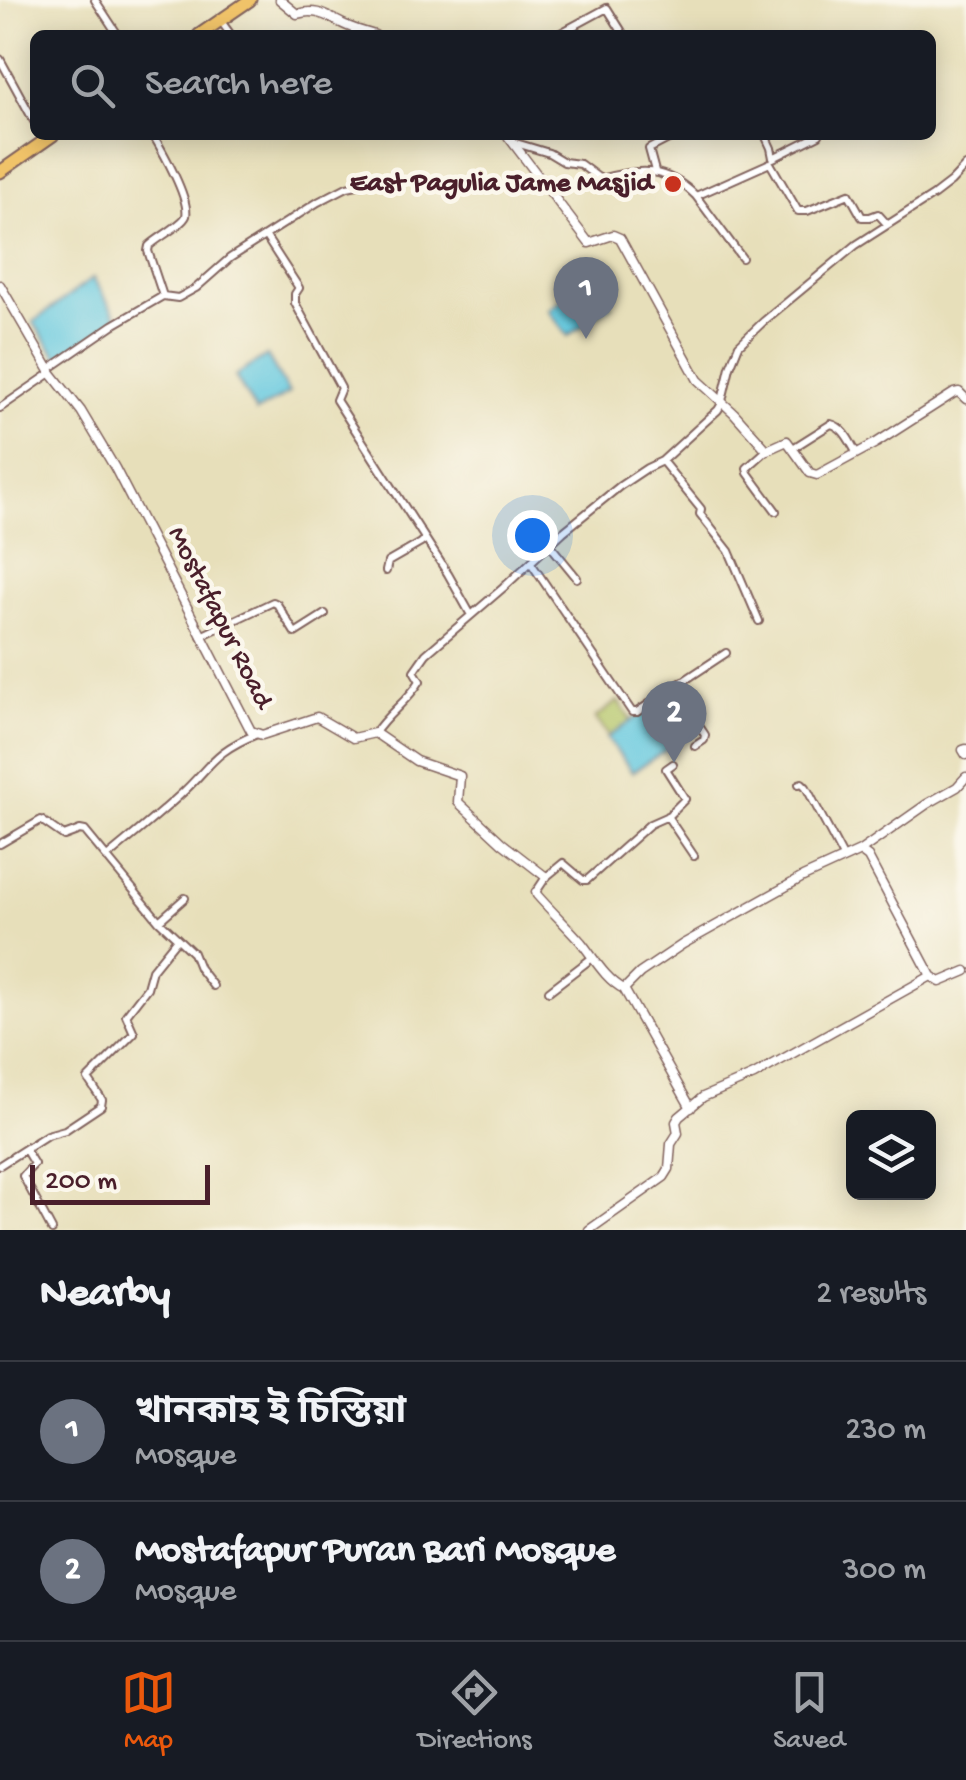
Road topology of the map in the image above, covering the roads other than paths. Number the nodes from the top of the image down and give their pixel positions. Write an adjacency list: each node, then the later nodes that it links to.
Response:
1 (95, 0): 5 (street)
2 (280, 0): 8 (street)
3 (240, 2): 4 (highway)
4 (220, 20): 6 (highway); 7 (street)
5 (115, 30)
6 (206, 30)
7 (227, 30)
8 (361, 30)
9 (565, 30): 10 (street)
10 (621, 30)
11 (0, 60): 12 (street)
12 (30, 114)
13 (43, 140): 23 (highway)
14 (156, 140): 31 (street)
15 (514, 140): 20 (street)
16 (522, 140): 20 (street)
17 (666, 140): 24 (street)
18 (767, 140): 21 (street)
19 (809, 140): 21 (street)
20 (517, 143): 24 (street); 34 (street)
21 (771, 161): 26 (street); 27 (street)
22 (966, 166): 27 (street)
23 (0, 172)
24 (656, 172): 26 (street)
25 (372, 182): 28 (street)
26 (696, 196): 29 (street)
27 (887, 224): 34 (street)
28 (266, 237): 31 (street); 41 (street)
29 (742, 258)
30 (0, 285): 32 (street, Mostafapur Road)
31 (163, 296): 32 (street)
32 (50, 372): 35 (street); 49 (street, Mostafapur Road)
33 (966, 400): 38 (street)
34 (722, 403): 37 (street); 39 (street)
35 (0, 408)
36 (793, 448): 37 (street); 38 (street); 38 (street)
37 (767, 450): 40 (street)
38 (856, 452)
39 (662, 462): 42 (street); 48 (street)
40 (776, 511)
41 (425, 539): 44 (street); 47 (street)
42 (550, 545): 43 (street); 45 (street)
43 (531, 562): 47 (street); 51 (street)
44 (386, 571)
45 (577, 578)
46 (325, 614): 49 (street)
47 (471, 616): 52 (street)
48 (759, 621)
49 (201, 636): 53 (street, Mostafapur Road)
50 (726, 653): 51 (street)
51 (674, 688): 54 (street)
52 (375, 733): 53 (street, Mostafapur Road); 64 (street, Mostafapur Road)
53 (256, 734): 62 (street)
54 (695, 746)
55 (673, 764): 58 (street)
56 (966, 778): 60 (street)
57 (799, 784): 63 (street)
58 (667, 816): 61 (street); 64 (street)
59 (0, 844): 62 (street)
60 (860, 851): 63 (street); 71 (street)
61 (694, 856)
62 (107, 857): 67 (street)
63 (843, 858): 73 (street)
64 (546, 877): 65 (street)
65 (536, 892): 69 (street)
66 (185, 898): 67 (street)
67 (159, 921): 68 (street)
68 (177, 940): 72 (street); 76 (street)
69 (592, 958): 73 (street); 74 (street)
70 (966, 971): 71 (street)
71 (931, 976): 75 (street)
72 (213, 986)
73 (624, 990): 75 (street)
74 (550, 991)
75 (691, 1108): 79 (street)
76 (26, 1149): 77 (street); 78 (street)
77 (0, 1165)
78 (52, 1230)
79 (589, 1230)

